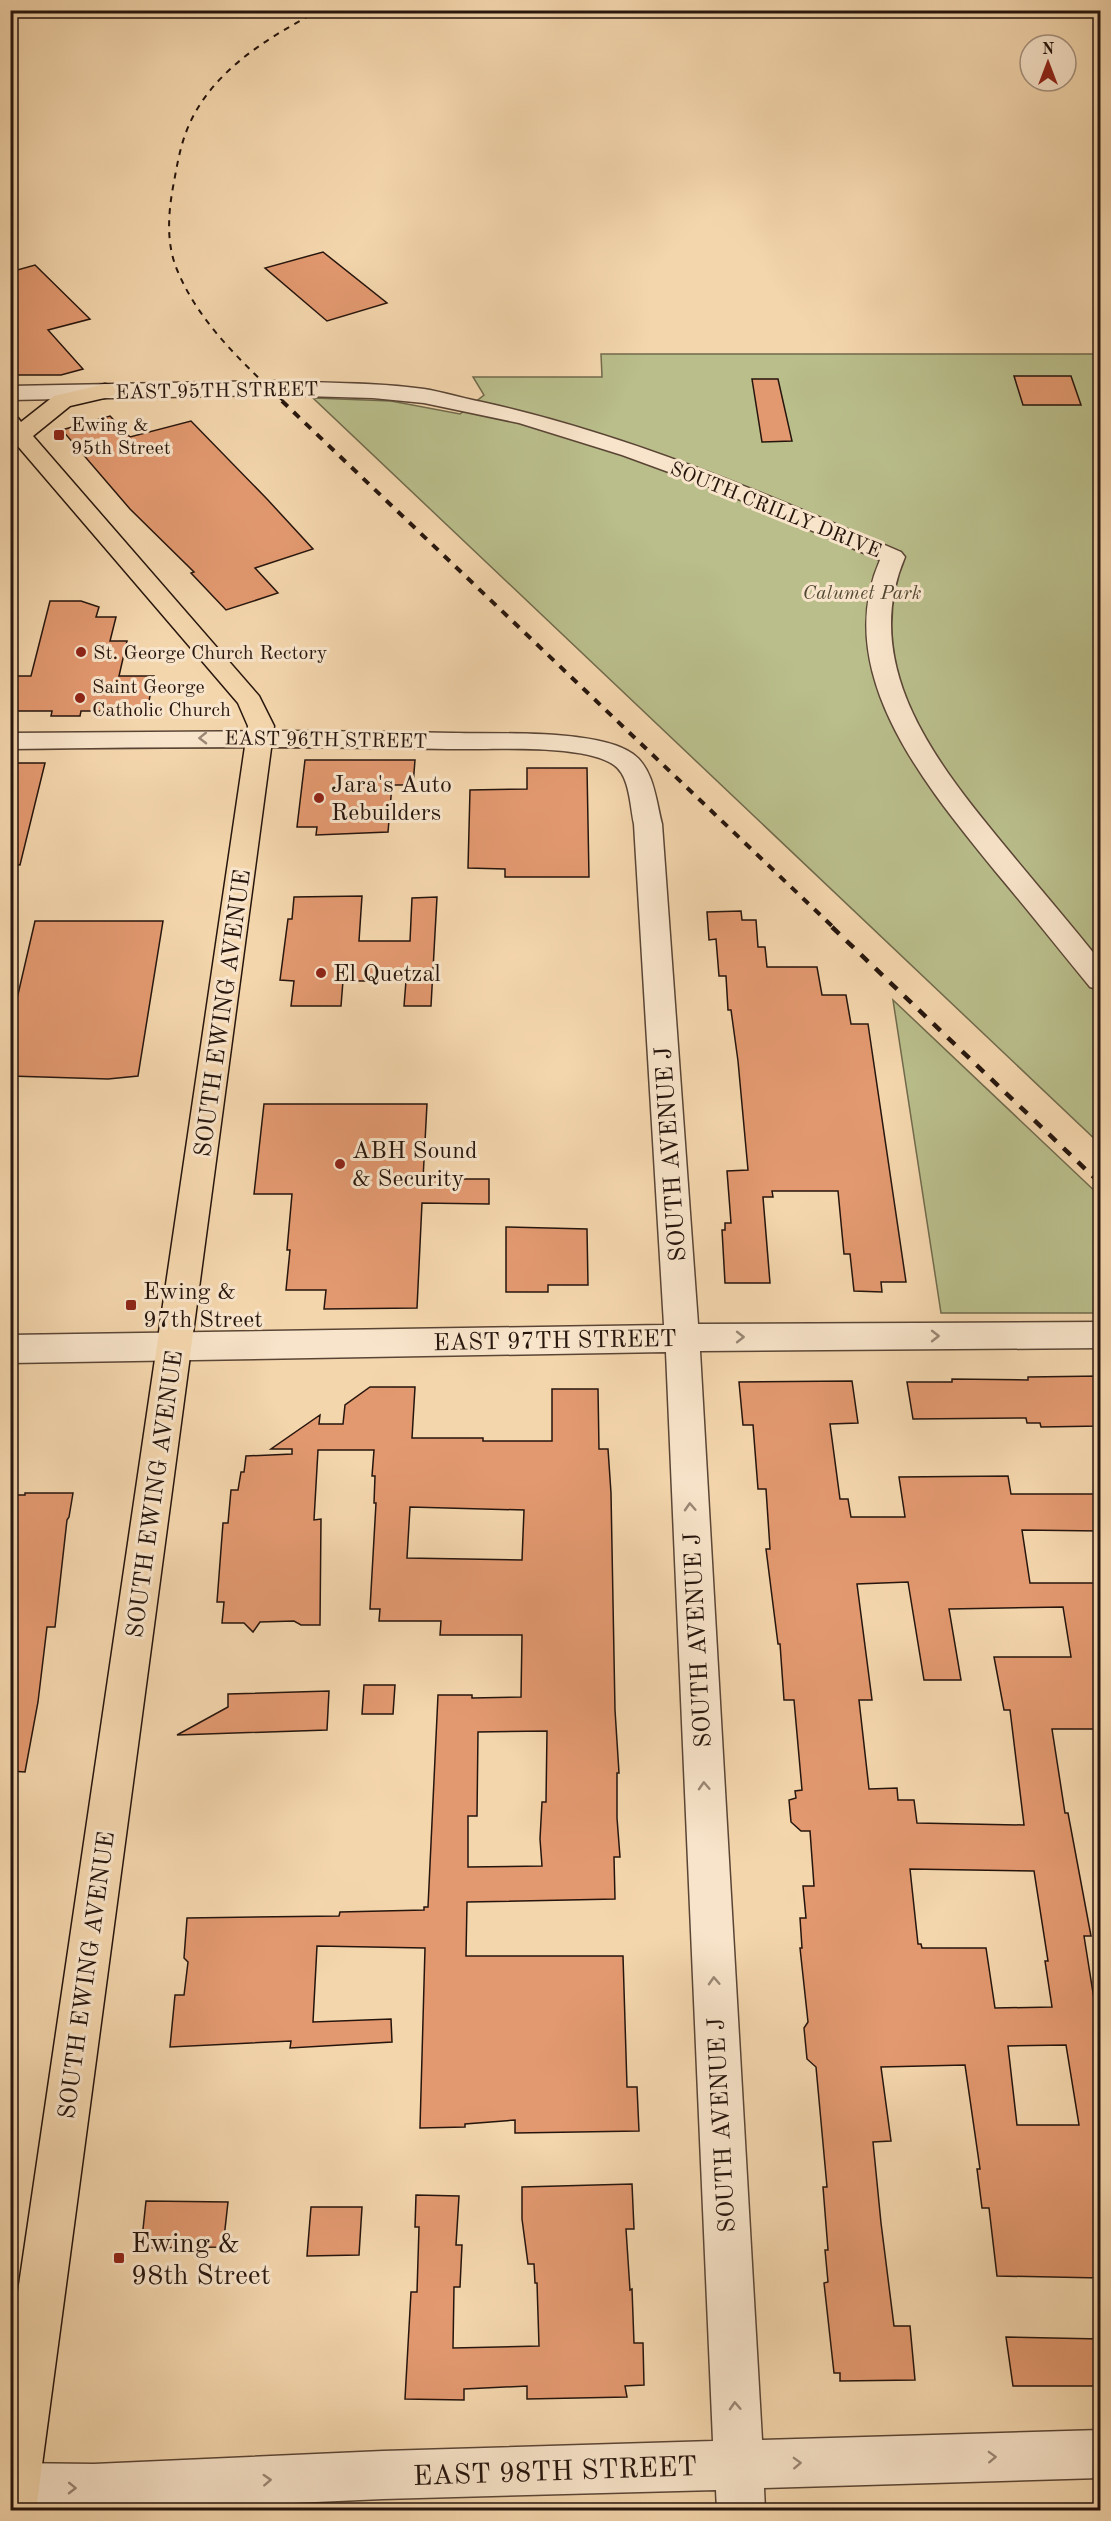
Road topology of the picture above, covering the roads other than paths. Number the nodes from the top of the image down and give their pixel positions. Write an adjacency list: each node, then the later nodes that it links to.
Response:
1 (105, 391): 2 (street, EAST 95TH STREET); 3 (street, EAST 95TH STREET); 4 (main road)
2 (10, 393)
3 (424, 396): 8 (street, SOUTH CRILLY DRIVE)
4 (16, 429): 5 (main road, SOUTH EWING AVENUE)
5 (261, 738): 6 (street, EAST 96TH STREET, one-way to 6); 7 (street, EAST 96TH STREET); 11 (main road, SOUTH EWING AVENUE)
6 (10, 741)
7 (634, 771): 10 (street, SOUTH AVENUE J)
8 (1101, 980)
9 (1101, 1335): 10 (street, EAST 97TH STREET, one-way to 9)
10 (682, 1338): 11 (street, EAST 97TH STREET); 14 (street, SOUTH AVENUE J, one-way to 10)
11 (175, 1347): 12 (street, EAST 97TH STREET); 15 (main road, SOUTH EWING AVENUE)
12 (10, 1349)
13 (1101, 2454): 14 (street, EAST 98TH STREET, one-way to 13)
14 (740, 2488): 15 (street, EAST 98TH STREET, one-way to 14)
15 (12, 2495)

